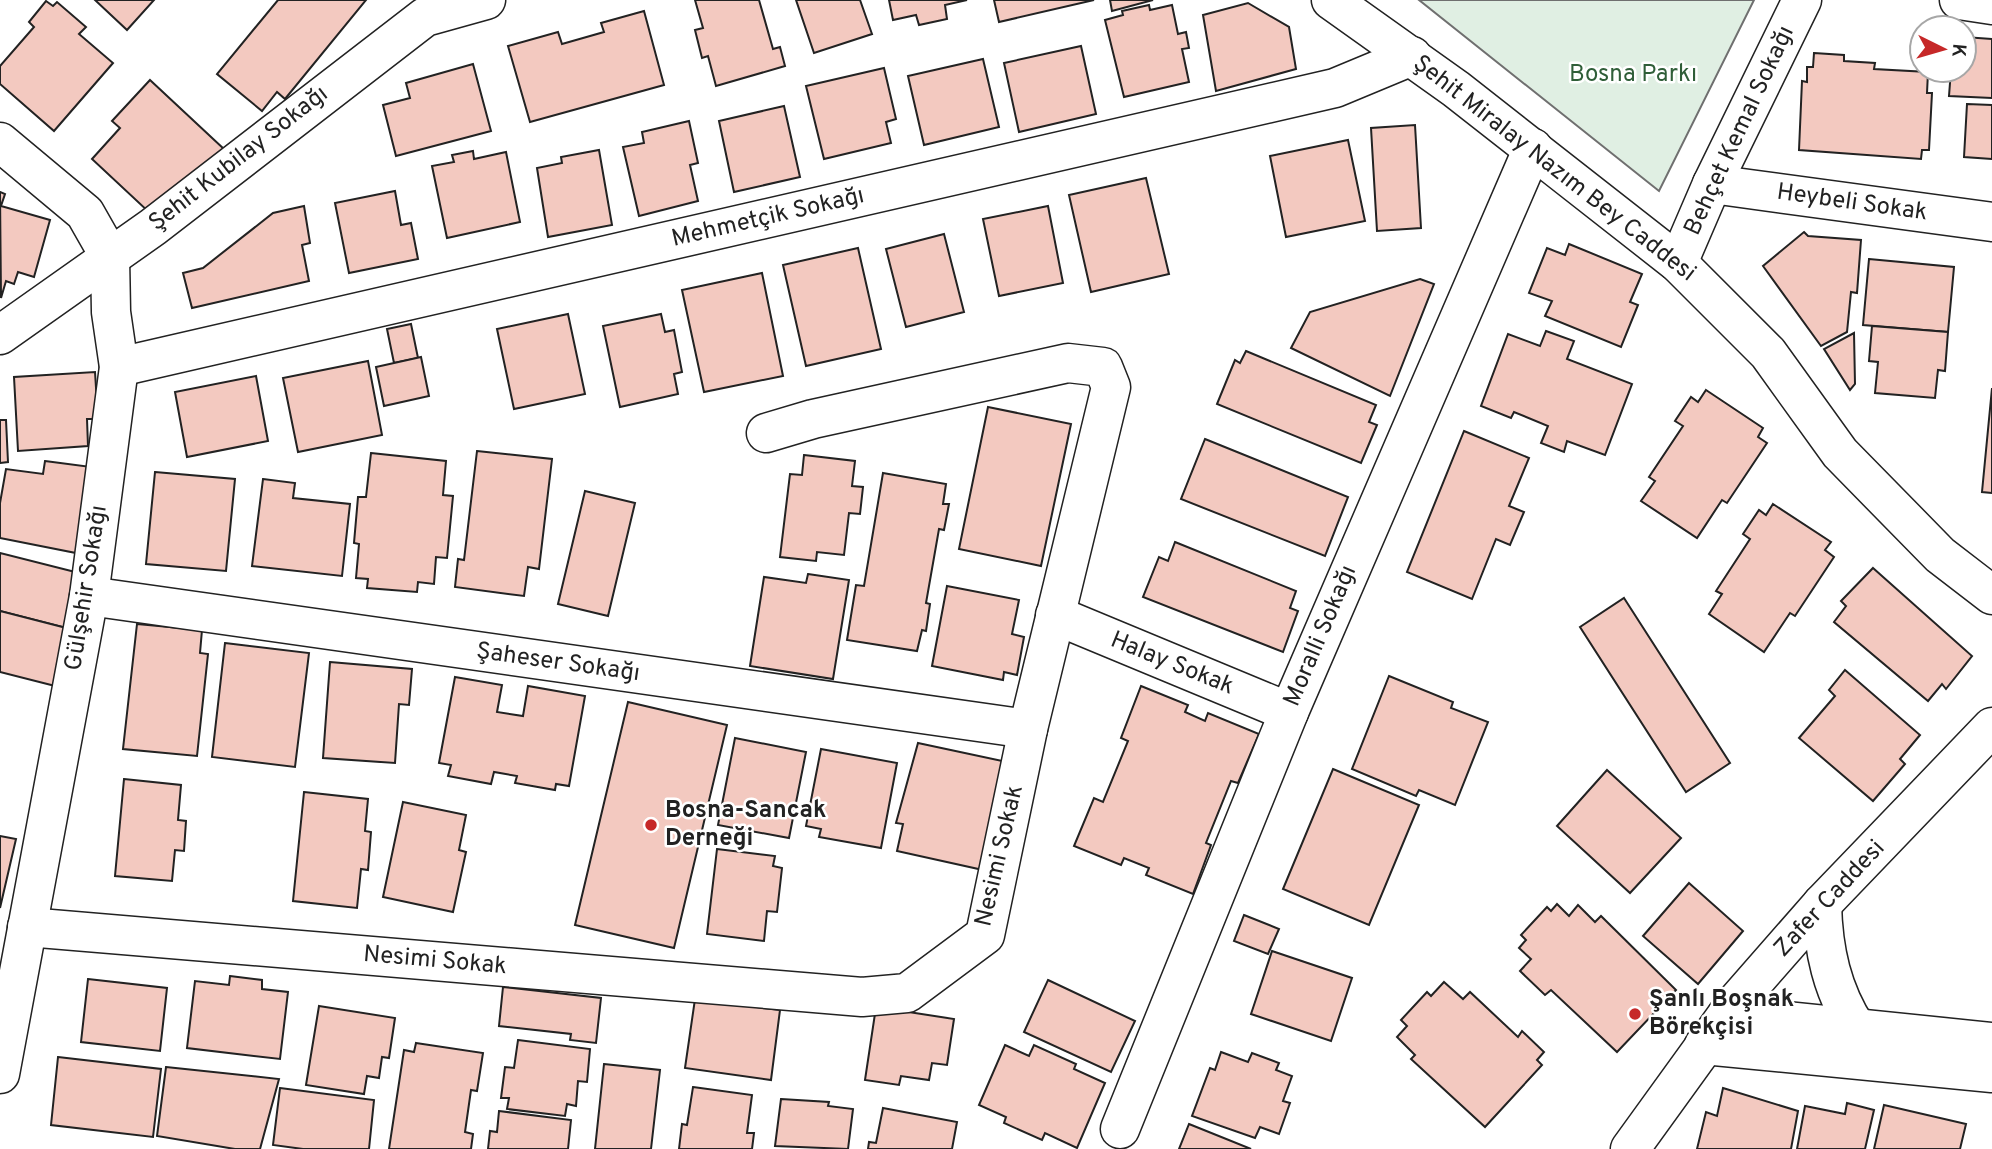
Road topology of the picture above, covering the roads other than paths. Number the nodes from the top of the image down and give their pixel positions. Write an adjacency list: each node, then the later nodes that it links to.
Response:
1 (486, 0): 6 (street, Şehit Kubilay Sokağı)
2 (1331, 0): 7 (street, Şehit Miralay Nazım Bey Caddesi)
3 (1802, 0): 10 (street, Behçet Kemal Sokağı)
4 (1959, 0): 5 (street)
5 (1992, 5)
6 (422, 6): 12 (street, Şehit Kubilay Sokağı)
7 (1412, 56): 9 (street, Şehit Miralay Nazım Bey Caddesi); 15 (street, Mehmetçik Sokağı)
8 (0, 142): 12 (street, Gülşehir Sokağı)
9 (1533, 148): 13 (street, Şehit Miralay Nazım Bey Caddesi); 20 (street, Moralli Sokağı)
10 (1712, 184): 11 (street, Heybeli Sokak); 13 (street, Behçet Kemal Sokağı)
11 (1992, 222)
12 (110, 257): 14 (street, Şehit Kubilay Sokağı); 15 (street, Gülşehir Sokağı)
13 (1678, 263): 17 (street, Şehit Miralay Nazım Bey Caddesi)
14 (0, 335)
15 (118, 367): 18 (street, Gülşehir Sokağı)
16 (766, 433): 19 (street, Nesimi Sokak)
17 (1992, 595)
18 (89, 596): 22 (street, Şaheser Sokağı); 24 (street, Gülşehir Sokağı)
19 (1055, 615): 20 (street, Halay Sokak); 22 (street, Nesimi Sokak)
20 (1289, 712): 31 (street, Moralli Sokağı)
21 (1992, 727): 23 (street, Zafer Caddesi)
22 (1028, 729): 24 (street, Nesimi Sokak)
23 (1822, 904): 25 (street, Zafer Caddesi); 26 (street)
24 (27, 927): 30 (street, Gülşehir Sokağı)
25 (1727, 1015): 26 (street); 28 (street, Zafer Caddesi)
26 (1857, 1029): 27 (street)
27 (1992, 1042)
28 (1704, 1045): 29 (street); 32 (street, Zafer Caddesi)
29 (1992, 1073)
30 (0, 1074)
31 (1120, 1129)
32 (1630, 1149)

